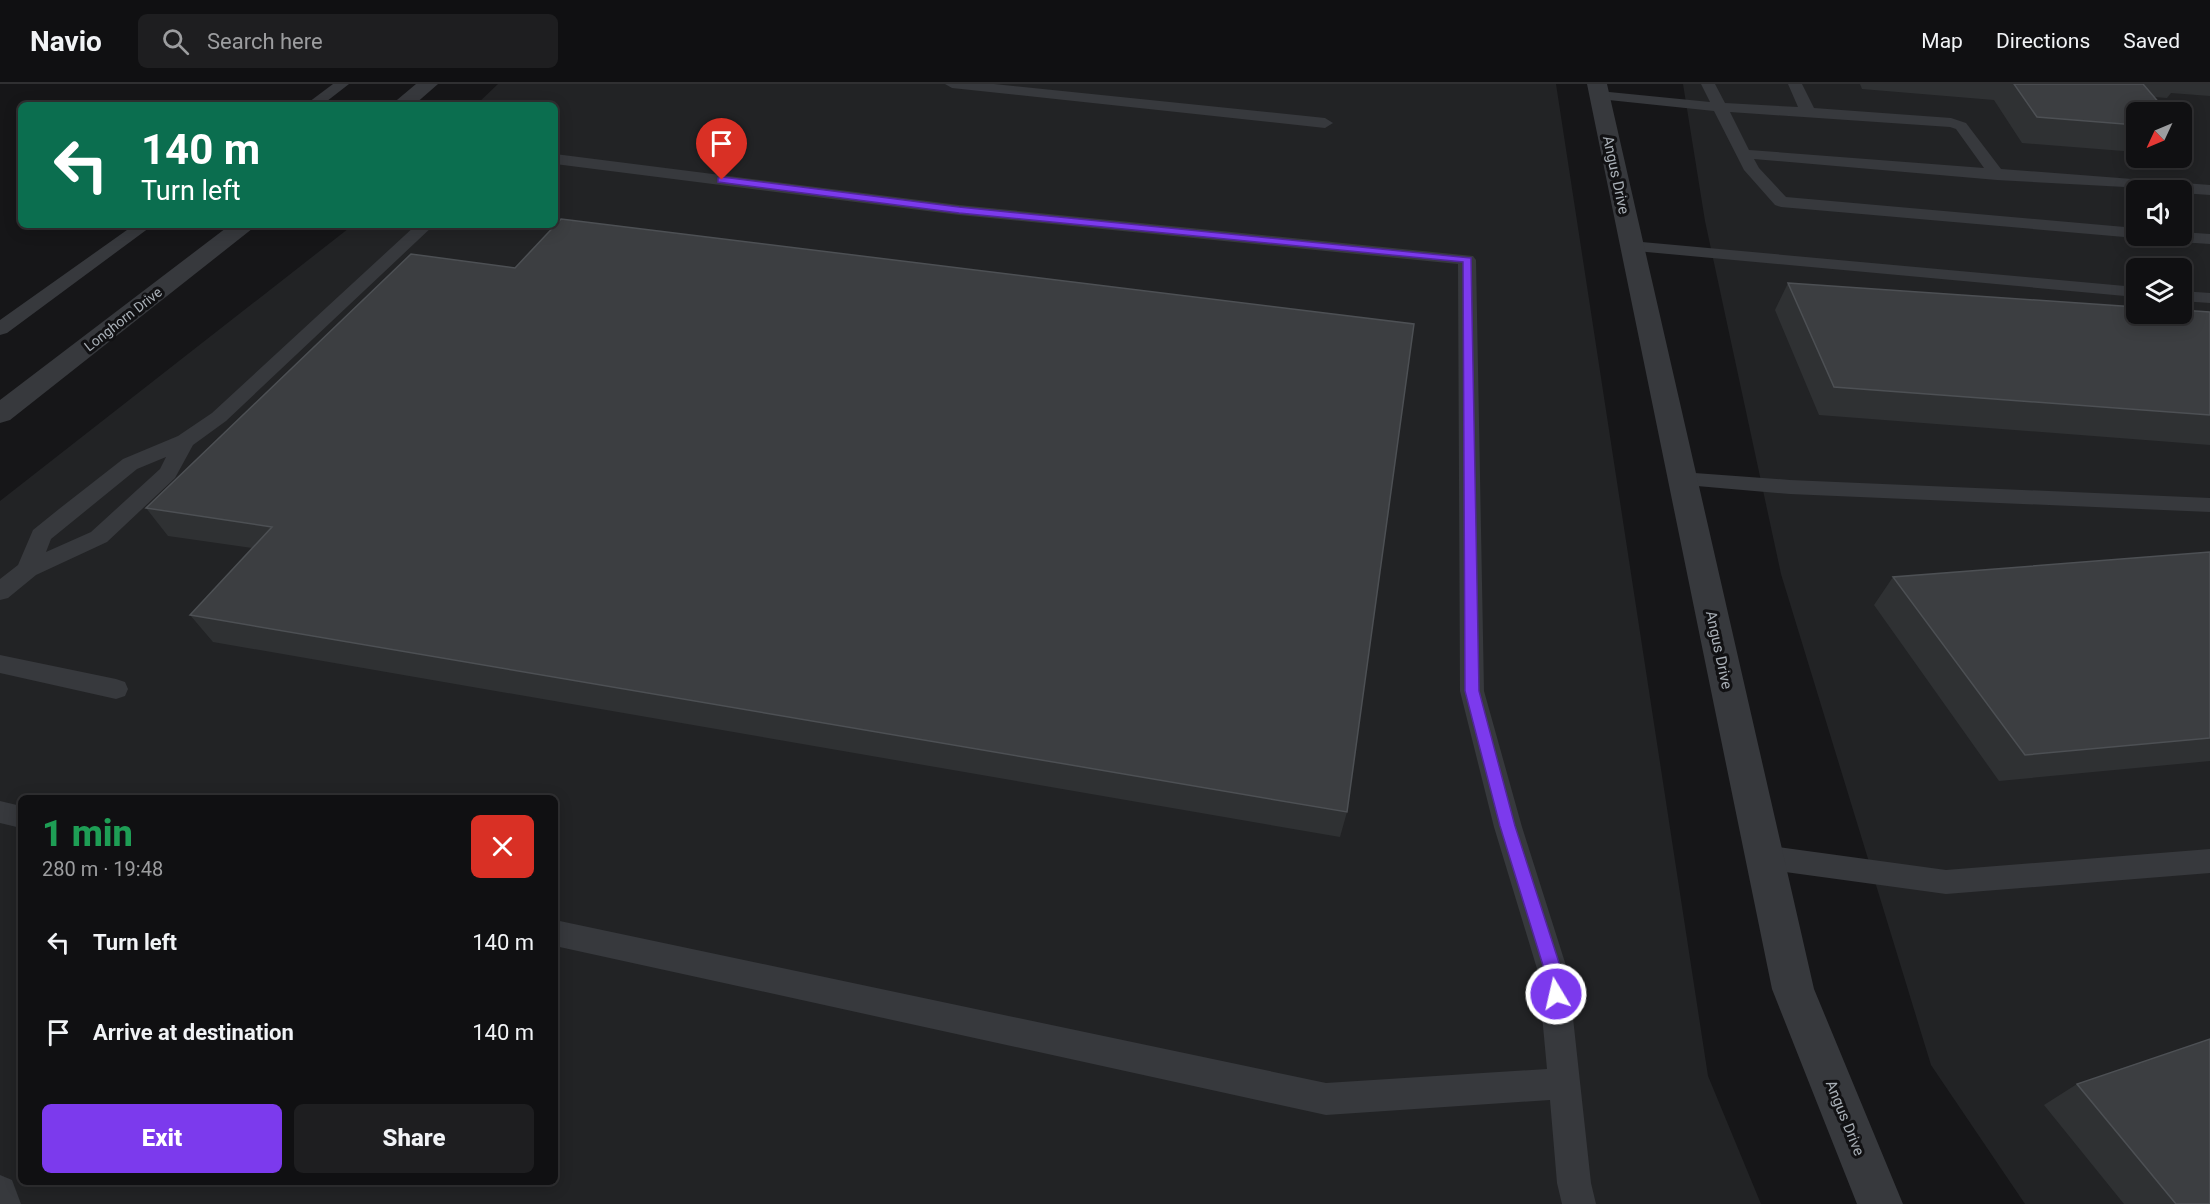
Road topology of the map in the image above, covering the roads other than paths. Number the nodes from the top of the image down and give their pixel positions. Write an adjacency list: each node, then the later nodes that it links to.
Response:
1 (342, 84): 7 (lane)
2 (428, 84): 8 (street)
3 (952, 84): 11 (lane)
4 (1708, 84): 9 (lane)
5 (1795, 84): 10 (lane)
6 (1598, 89): 9 (lane); 22 (street, Angus Drive)
7 (316, 102)
8 (405, 102)
9 (1718, 107): 10 (lane); 12 (lane)
10 (1808, 112): 14 (lane)
11 (1326, 123)
12 (1744, 154): 14 (lane); 19 (lane)
13 (558, 159): 40 (lane)
14 (1997, 175): 15 (lane)
15 (2210, 190)
16 (141, 228): 26 (lane)
17 (241, 228): 27 (street, Longhorn Drive)
18 (423, 228): 28 (lane)
19 (2126, 232)
20 (2192, 238): 21 (lane)
21 (2210, 239)
22 (1631, 246): 23 (lane); 29 (street, Angus Drive)
23 (2126, 291)
24 (2192, 297): 25 (lane)
25 (2210, 298)
26 (0, 329)
27 (0, 414)
28 (185, 441): 31 (lane); 31 (lane)
29 (1681, 479): 30 (lane); 37 (street, Angus Drive)
30 (2210, 506)
31 (28, 569): 32 (lane)
32 (0, 592)
33 (0, 664): 34 (lane)
34 (116, 689)
35 (0, 813): 36 (lane)
36 (18, 816)
37 (1764, 857): 38 (lane); 44 (street, Angus Drive)
38 (2210, 861)
39 (558, 934): 40 (lane)
40 (1565, 1083): 43 (lane)
41 (0, 1192): 42 (lane)
42 (4, 1204)
43 (1579, 1204)
44 (1880, 1204)

